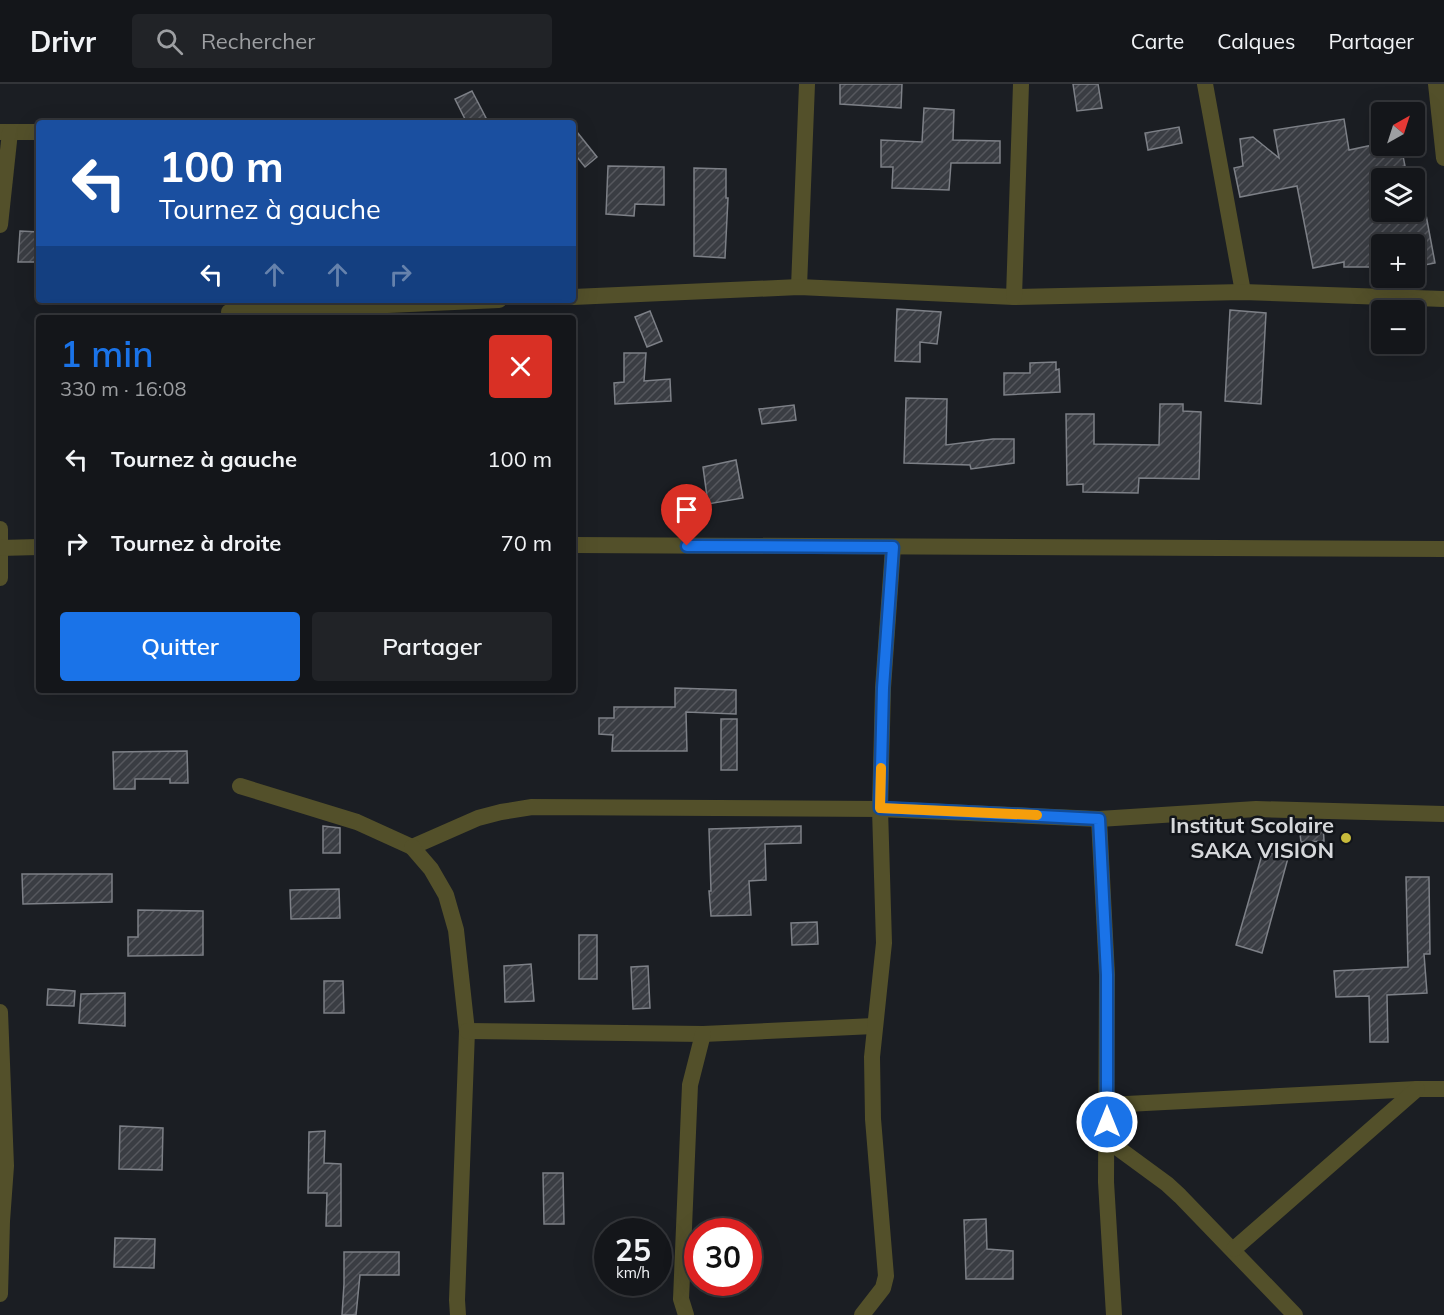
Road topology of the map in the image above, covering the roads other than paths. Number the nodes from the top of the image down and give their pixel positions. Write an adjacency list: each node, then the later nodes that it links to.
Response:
1 (807, 84): 9 (street)
2 (1021, 84): 12 (street)
3 (1205, 84): 10 (street)
4 (1436, 84): 7 (street)
5 (5, 132): 6 (street); 8 (street)
6 (36, 132)
7 (1444, 158)
8 (0, 225)
9 (799, 287): 11 (street); 12 (street)
10 (1244, 292): 12 (street); 13 (street)
11 (576, 297)
12 (1014, 297)
13 (1444, 299)
14 (432, 303): 15 (street)
15 (229, 312)
16 (0, 529): 20 (street)
17 (576, 545): 19 (street)
18 (36, 547): 20 (street)
19 (893, 547): 21 (street); 24 (street)
20 (0, 548): 22 (street)
21 (1444, 549)
22 (0, 578)
23 (240, 786): 27 (street)
24 (880, 808): 26 (street); 27 (street); 29 (street)
25 (1444, 814): 26 (street)
26 (1099, 819): 34 (street)
27 (412, 847): 30 (street)
28 (0, 1012): 36 (street)
29 (874, 1026): 31 (street); 41 (street)
30 (467, 1031): 31 (street); 39 (street)
31 (703, 1034): 40 (street)
32 (1417, 1089): 33 (street); 34 (street); 37 (street)
33 (1444, 1089)
34 (1107, 1105): 35 (street)
35 (1107, 1140): 37 (street); 42 (street)
36 (1, 1221): 38 (street)
37 (1234, 1249): 43 (street)
38 (0, 1294)
39 (458, 1315)
40 (686, 1315)
41 (862, 1315)
42 (1114, 1315)
43 (1295, 1315)

